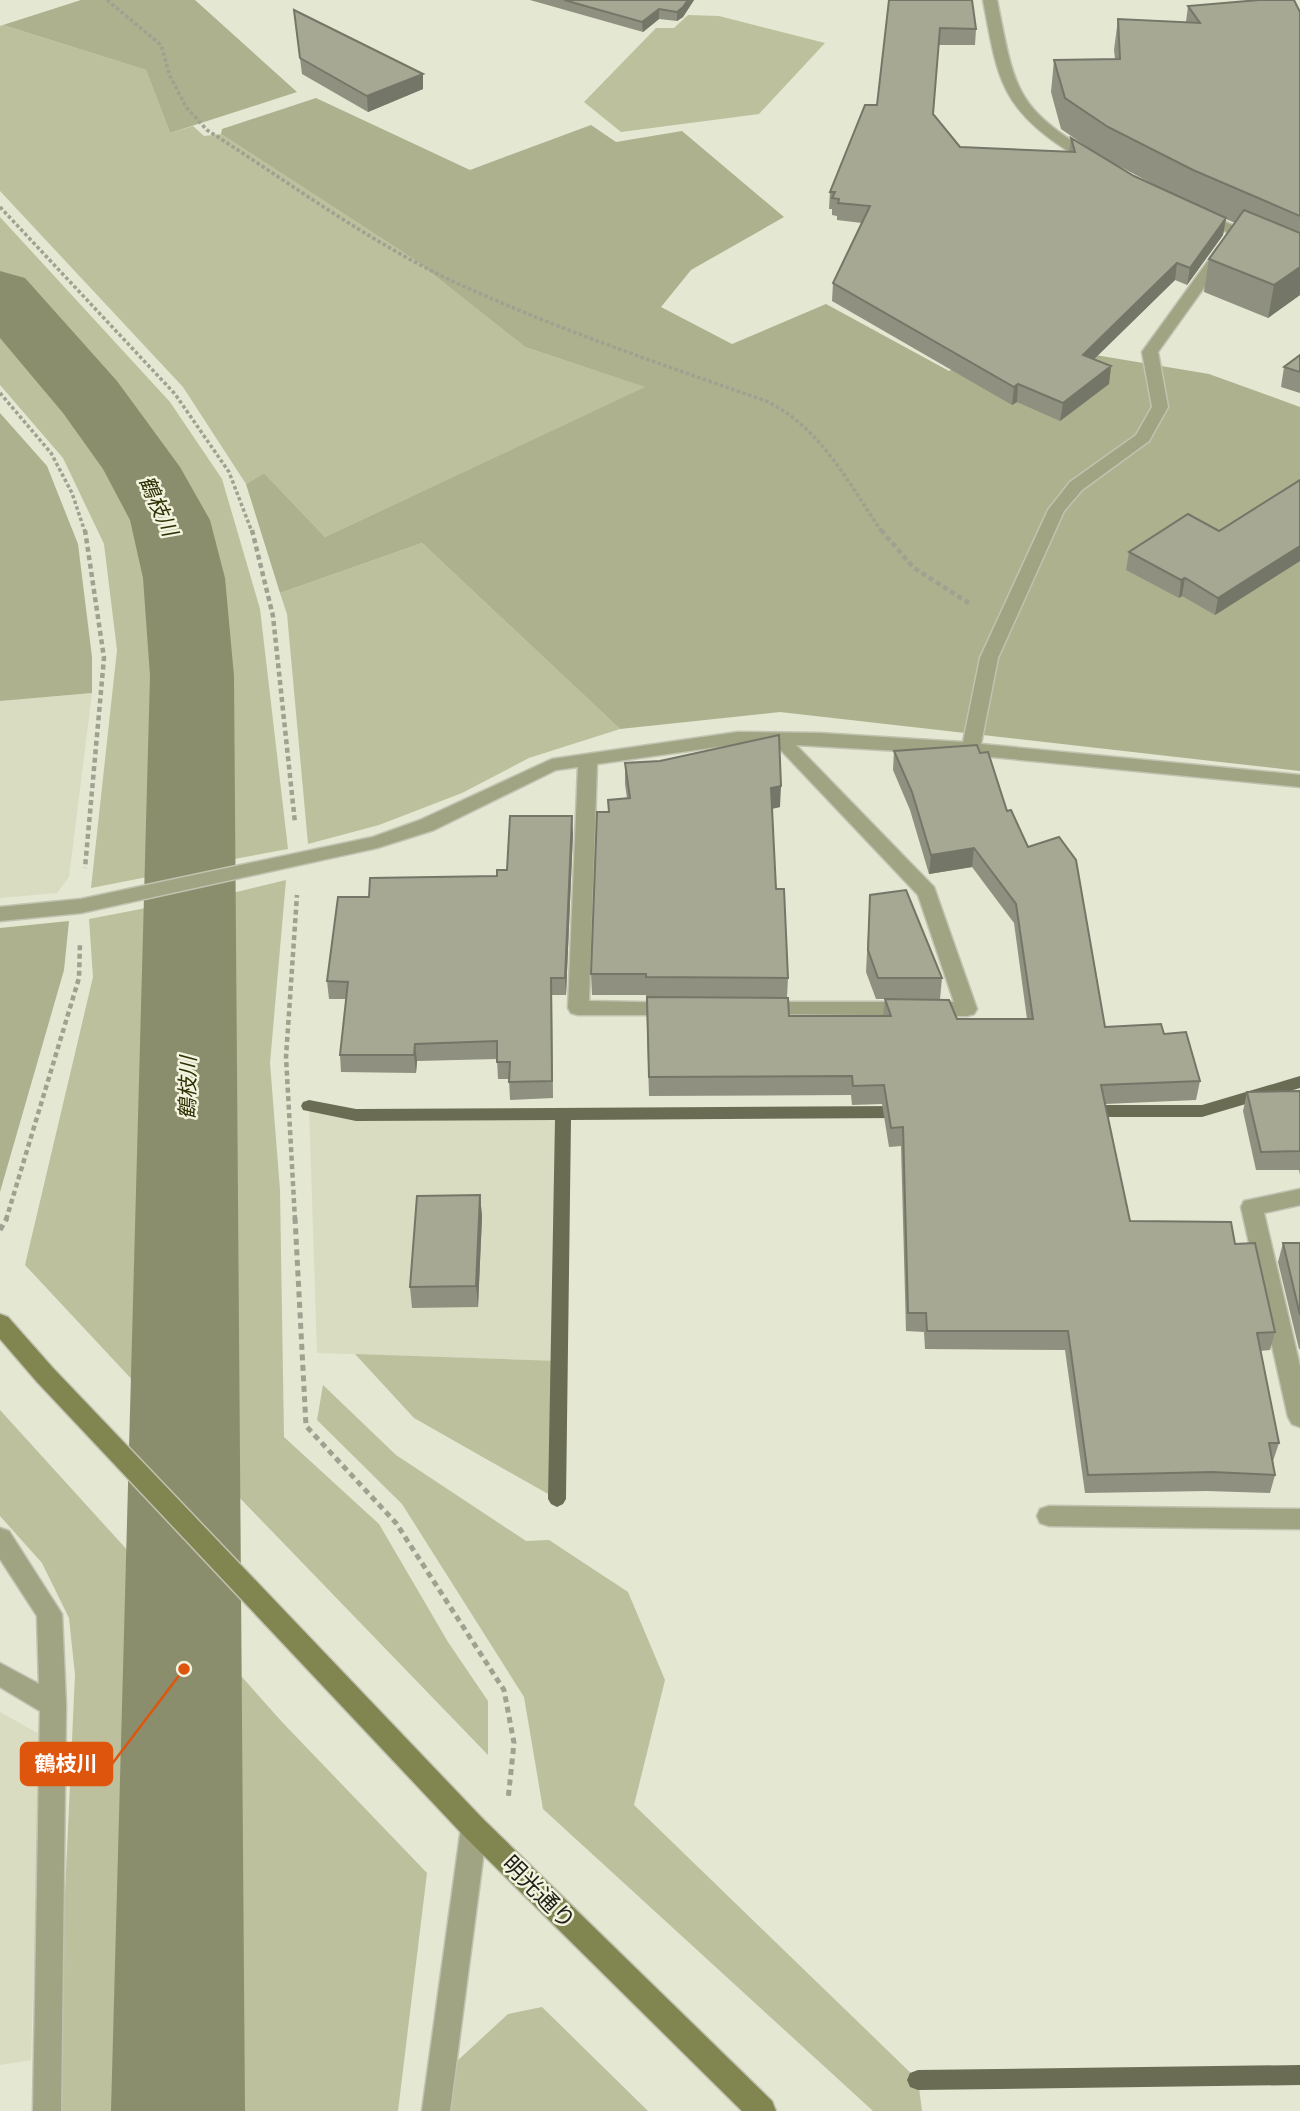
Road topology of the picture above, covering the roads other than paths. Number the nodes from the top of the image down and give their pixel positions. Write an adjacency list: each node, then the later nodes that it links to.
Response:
1 (990, 0): 2 (street)
2 (1106, 167)
3 (1186, 208): 4 (street)
4 (1236, 231): 5 (street); 7 (street)
5 (1300, 260)
6 (779, 738): 7 (street); 8 (street); 12 (street)
7 (971, 749): 9 (street)
8 (589, 758): 10 (street); 11 (street)
9 (1300, 781)
10 (0, 914)
11 (689, 1008)
12 (745, 1009)
13 (1300, 1197): 15 (street)
14 (0, 1322): 21 (street, 明光通り)
15 (1300, 1417)
16 (1049, 1516): 17 (street)
17 (1300, 1519)
18 (0, 1538): 20 (street)
19 (0, 1674): 20 (street)
20 (53, 1705): 22 (street)
21 (474, 1828): 23 (street); 24 (street, 明光通り)
22 (47, 2111)
23 (436, 2111)
24 (762, 2111)

